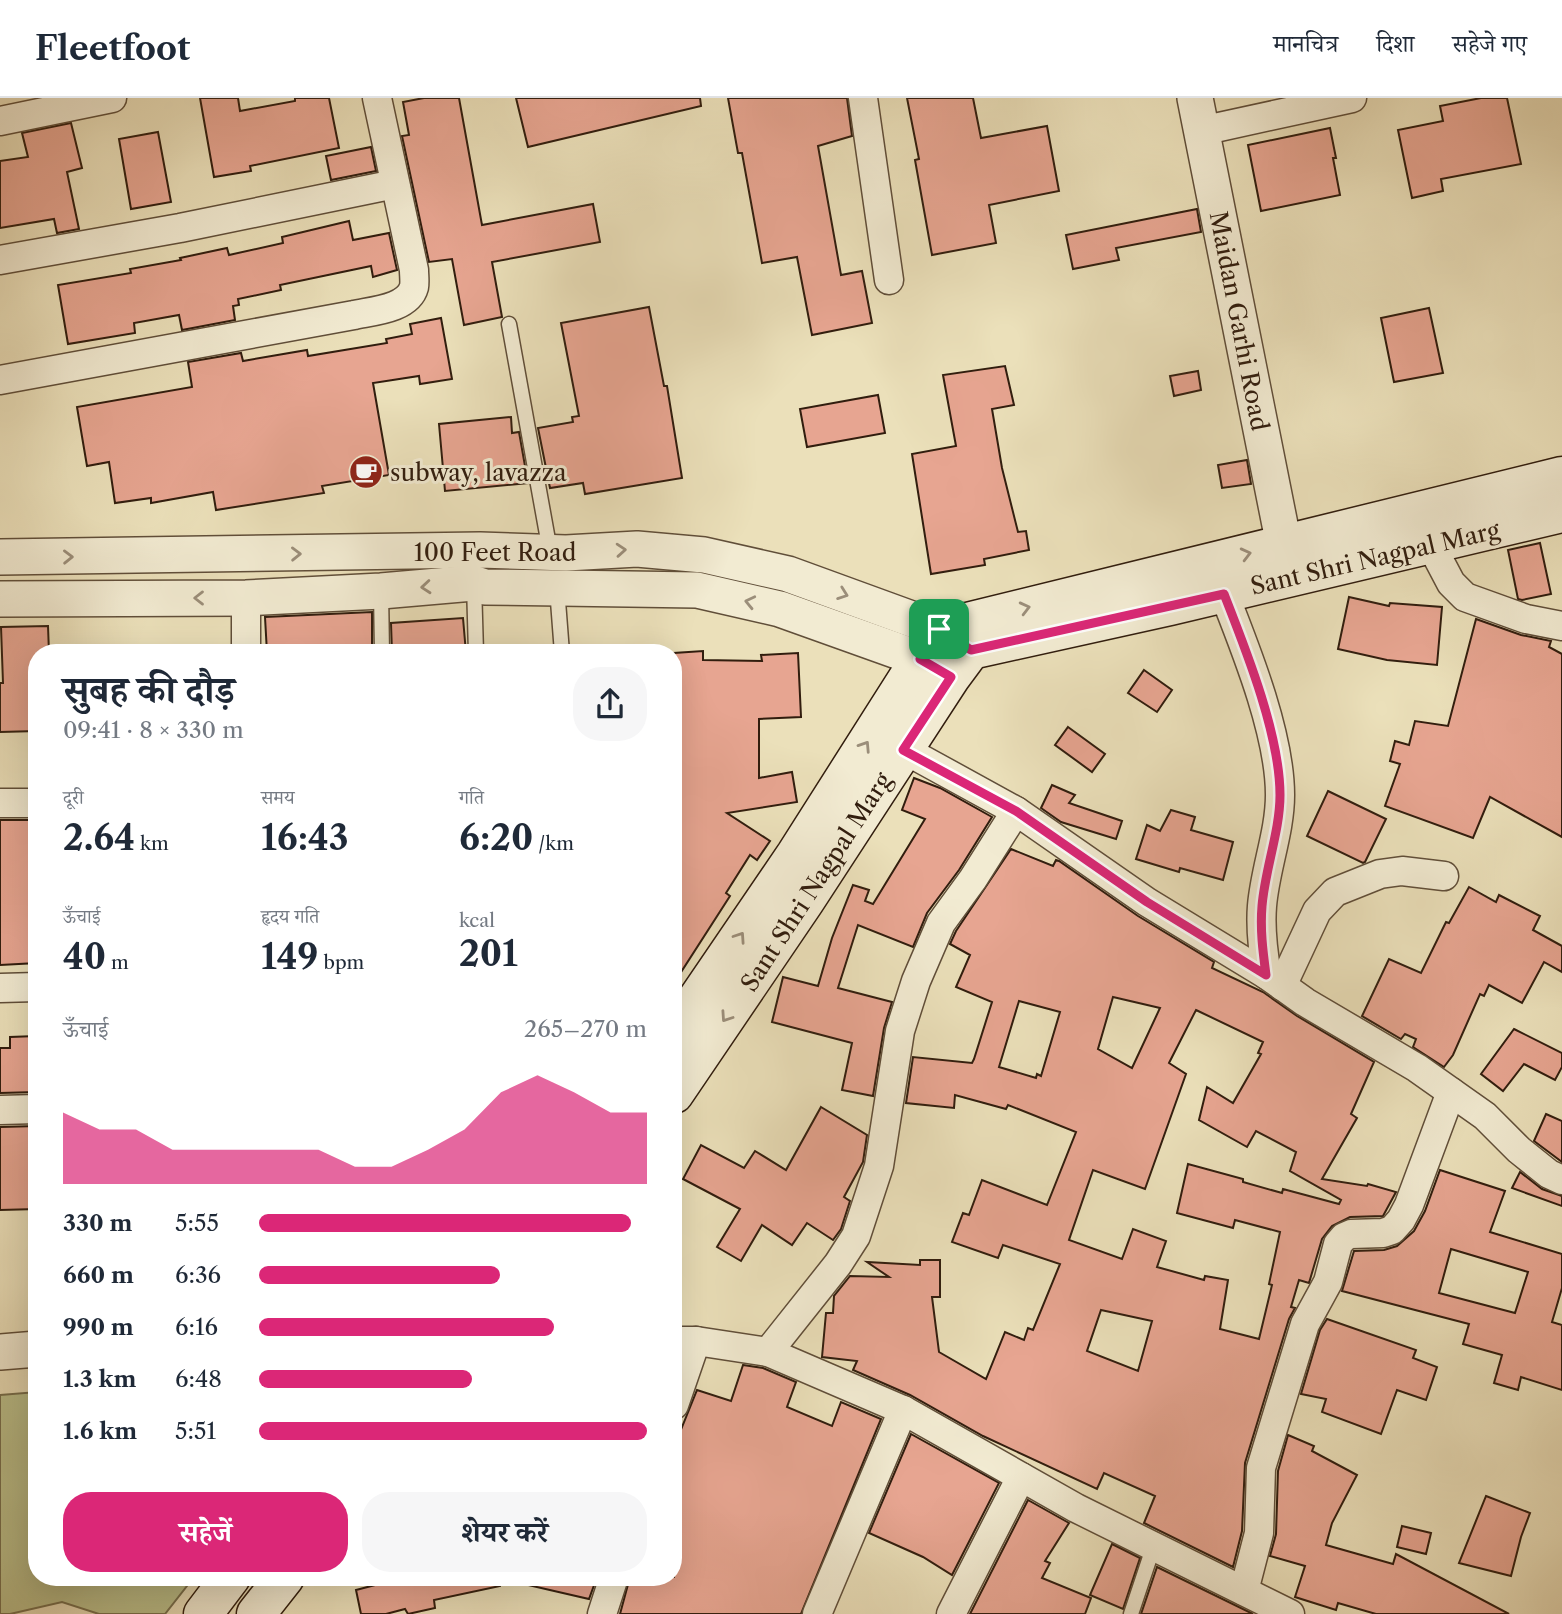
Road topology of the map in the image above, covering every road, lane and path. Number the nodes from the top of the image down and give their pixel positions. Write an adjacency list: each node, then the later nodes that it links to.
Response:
1 (112, 98): 6 (street)
2 (377, 98): 7 (street)
3 (863, 98): 9 (street)
4 (1352, 98): 5 (street)
5 (1198, 115): 14 (street, Maidan Garhi Road)
6 (0, 121)
7 (395, 184): 8 (street); 11 (street)
8 (0, 260)
9 (889, 280)
10 (509, 324): 16 (lane)
11 (0, 380)
12 (1562, 476): 14 (main road, Sant Shri Nagpal Marg)
13 (1562, 513): 15 (main road, Sant Shri Nagpal Marg)
14 (1284, 545): 29 (main road, Sant Shri Nagpal Marg, one-way to 14)
15 (1431, 545): 21 (main road, Sant Shri Nagpal Marg); 24 (street)
16 (550, 552): 17 (street, 100 Feet Road, one-way to 16); 29 (street, 100 Feet Road, one-way to 29)
17 (0, 557)
18 (474, 583): 19 (street, 100 Feet Road); 20 (street, 100 Feet Road, one-way to 20); 27 (lane)
19 (558, 588): 28 (lane); 29 (street, 100 Feet Road, one-way to 19)
20 (381, 591): 22 (street, 100 Feet Road); 26 (lane)
21 (1224, 594): 29 (main road, Sant Shri Nagpal Marg); 35 (street)
22 (246, 598): 23 (street, 100 Feet Road, one-way to 23); 25 (street)
23 (0, 599)
24 (1562, 626)
25 (246, 644)
26 (382, 644)
27 (476, 644)
28 (561, 644)
29 (945, 654): 30 (main road, Sant Shri Nagpal Marg); 38 (main road, Sant Shri Nagpal Marg, one-way to 29)
30 (903, 750): 33 (street); 39 (main road, Sant Shri Nagpal Marg, one-way to 39)
31 (0, 803): 32 (street)
32 (28, 803)
33 (1016, 811): 35 (street); 47 (street)
34 (1444, 876): 35 (street)
35 (1274, 981): 40 (street)
36 (28, 987): 37 (street)
37 (0, 988)
38 (682, 1021)
39 (682, 1082)
40 (1451, 1091): 43 (street); 55 (street)
41 (28, 1109): 42 (street)
42 (0, 1110)
43 (1562, 1180)
44 (685, 1340): 47 (street); 48 (street)
45 (28, 1350): 46 (street)
46 (0, 1352)
47 (768, 1352): 49 (street)
48 (682, 1358)
49 (903, 1410): 50 (street); 59 (street)
50 (1021, 1477): 51 (street); 60 (street)
51 (1154, 1545): 55 (street); 61 (lane)
52 (224, 1586): 56 (main road)
53 (278, 1586): 57 (main road)
54 (611, 1586): 58 (street)
55 (1249, 1600): 62 (street)
56 (203, 1614)
57 (256, 1614)
58 (602, 1614)
59 (817, 1614)
60 (951, 1614)
61 (1131, 1614)
62 (1290, 1614)

